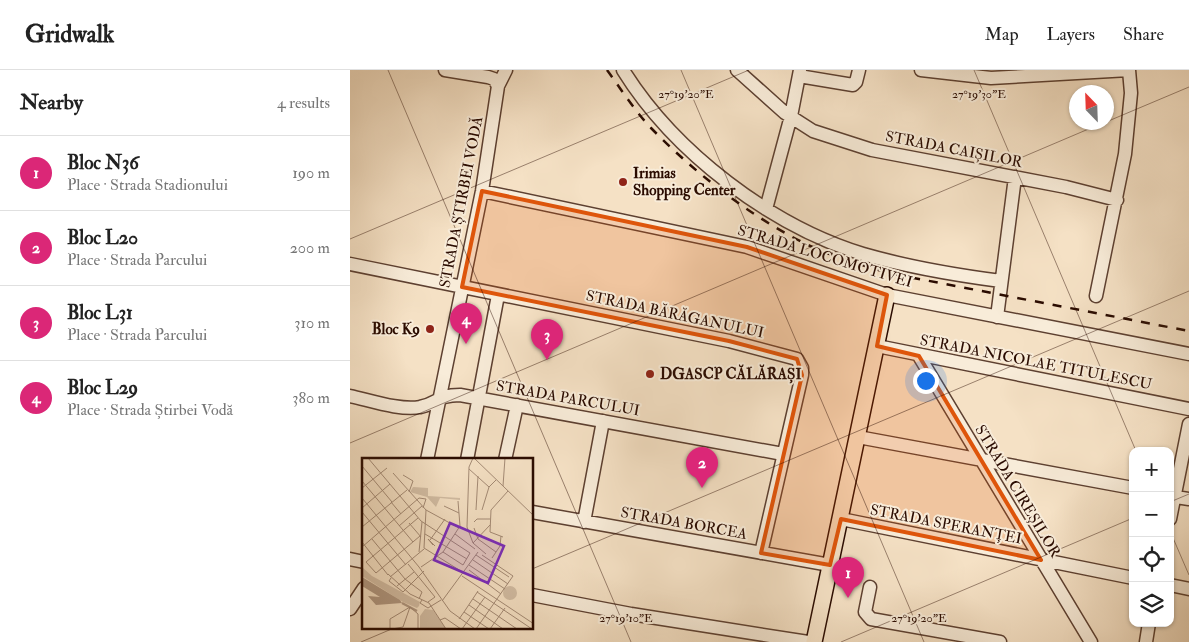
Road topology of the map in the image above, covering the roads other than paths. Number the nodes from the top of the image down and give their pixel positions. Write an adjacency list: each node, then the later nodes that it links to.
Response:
1 (445, 70): 10 (street)
2 (506, 70): 10 (street, STRADA ȘTIRBEI VODĂ)
3 (623, 70): 15 (street, STRADA LOCOMOTIVEI)
4 (738, 70): 11 (street, STRADA CAIȘILOR)
5 (859, 70): 8 (street)
6 (921, 70): 9 (street)
7 (1129, 70): 9 (street); 14 (street)
8 (800, 73): 11 (street)
9 (991, 74)
10 (498, 86): 13 (street, STRADA ȘTIRBEI VODĂ)
11 (791, 116): 12 (street, STRADA CAIȘILOR); 15 (street)
12 (1015, 177): 14 (street, STRADA CAIȘILOR); 17 (street)
13 (482, 190): 18 (street, STRADA ȘTIRBEI VODĂ); 20 (street, STRADA LOCOMOTIVEI)
14 (1117, 200): 21 (street)
15 (766, 209): 17 (street, STRADA LOCOMOTIVEI)
16 (350, 264): 18 (street, STRADA BĂRĂGANULUI)
17 (1001, 282): 22 (street)
18 (462, 287): 19 (street, STRADA BĂRĂGANULUI); 27 (street, STRADA ȘTIRBEI VODĂ)
19 (498, 295): 28 (street); 34 (street, STRADA BĂRĂGANULUI)
20 (887, 295): 22 (street, STRADA LOCOMOTIVEI); 23 (main road)
21 (1096, 296)
22 (997, 317): 24 (street, STRADA LOCOMOTIVEI)
23 (877, 346): 25 (street, STRADA NICOLAE TITULESCU); 33 (main road)
24 (1189, 354)
25 (919, 356): 30 (street, STRADA NICOLAE TITULESCU); 38 (street, STRADA CIREȘILOR)
26 (350, 396): 27 (street, STRADA PARCULUI)
27 (439, 397): 28 (street, STRADA PARCULUI); 35 (street, STRADA ȘTIRBEI VODĂ)
28 (478, 398): 29 (street, STRADA PARCULUI); 36 (street)
29 (517, 405): 31 (street, STRADA PARCULUI); 37 (street)
30 (1189, 409)
31 (603, 421): 34 (street, STRADA PARCULUI); 45 (street)
32 (1189, 424): 40 (street)
33 (858, 437): 38 (street); 44 (main road)
34 (783, 454): 46 (street, STRADA BĂRĂGANULUI)
35 (427, 458)
36 (467, 458)
37 (505, 458)
38 (978, 458): 39 (street); 47 (street, STRADA CIREȘILOR)
39 (1129, 487)
40 (1174, 492)
41 (1174, 496): 42 (street)
42 (1189, 499)
43 (534, 512): 45 (street, STRADA BORCEA)
44 (840, 519): 47 (street, STRADA SPERANȚEI); 48 (main road)
45 (584, 522): 46 (street, STRADA BORCEA)
46 (761, 553): 48 (street, STRADA BORCEA)
47 (1041, 560): 49 (street, STRADA SPERANȚEI); 60 (street, STRADA CIREȘILOR)
48 (830, 565): 58 (main road)
49 (1129, 577)
50 (870, 586): 59 (street)
51 (1174, 586): 52 (street)
52 (1189, 589)
53 (362, 591): 55 (street)
54 (534, 595): 57 (street)
55 (350, 609)
56 (1148, 627): 61 (street)
57 (808, 642)
58 (814, 642)
59 (1000, 642)
60 (1091, 642)
61 (1146, 642)

